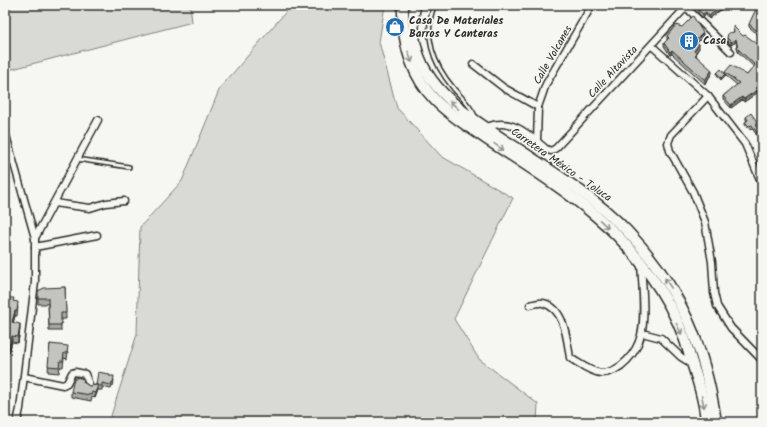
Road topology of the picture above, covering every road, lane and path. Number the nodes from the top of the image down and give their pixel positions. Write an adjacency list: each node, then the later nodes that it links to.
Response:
1 (403, 5): 23 (main road, Carretera México - Toluca, one-way to 23)
2 (415, 5): 12 (main road, Carretera México - Toluca, one-way to 2)
3 (434, 5): 12 (lane)
4 (592, 5): 10 (street, Calle Volcanes)
5 (687, 6): 6 (street, Calle Altavista); 7 (street)
6 (652, 46): 9 (street); 14 (street, Calle Altavista)
7 (731, 52)
8 (473, 64): 10 (street)
9 (708, 96): 17 (street); 26 (street)
10 (538, 107): 14 (street, Calle Volcanes)
11 (98, 120): 15 (street)
12 (481, 126): 14 (street); 32 (main road, Carretera México - Toluca, one-way to 12)
13 (5, 132): 21 (street)
14 (537, 142)
15 (77, 159): 16 (lane); 19 (street)
16 (129, 167)
17 (762, 184)
18 (124, 201): 19 (street)
19 (54, 203): 21 (street)
20 (97, 234): 22 (street)
21 (35, 238): 22 (street)
22 (35, 247): 28 (street)
23 (641, 262): 25 (street); 27 (main road, Carretera México - Toluca, one-way to 27)
24 (530, 305): 25 (street)
25 (642, 333): 27 (street)
26 (762, 360)
27 (692, 364): 31 (main road, Carretera México - Toluca, one-way to 31)
28 (24, 377): 29 (street); 30 (street)
29 (90, 387)
30 (17, 422)
31 (706, 422)
32 (716, 422)

